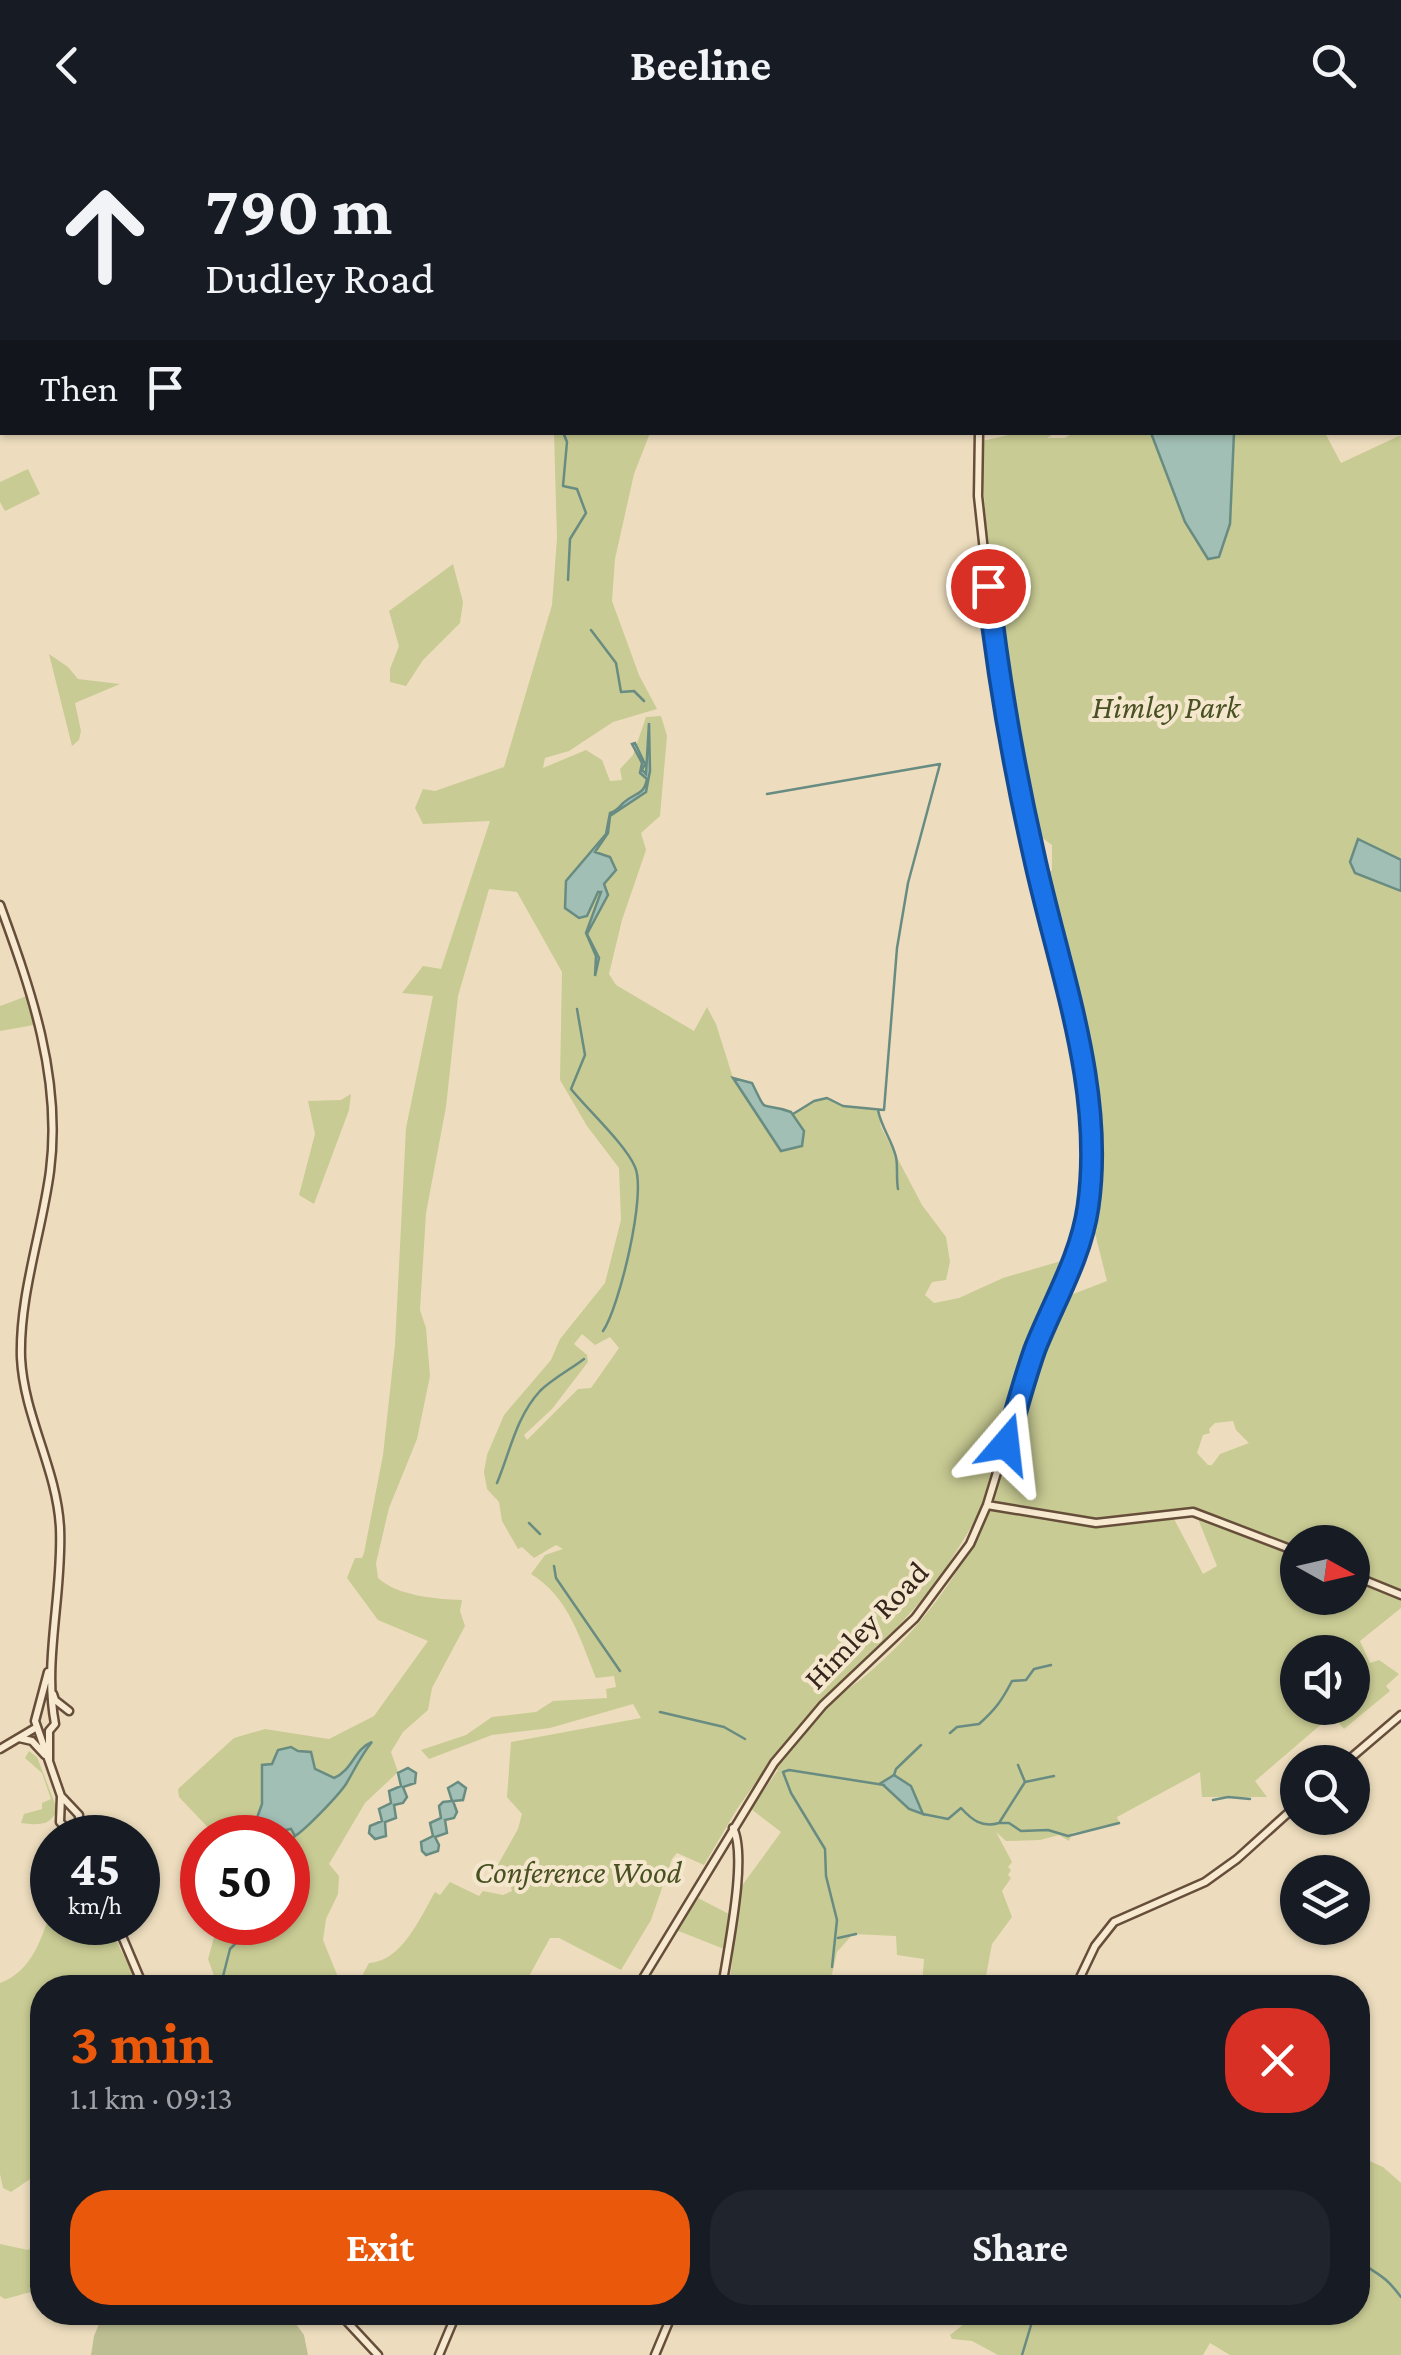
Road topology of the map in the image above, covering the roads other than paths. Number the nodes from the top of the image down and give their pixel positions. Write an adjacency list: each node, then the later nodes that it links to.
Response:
1 (979, 435): 3 (main road, Himley Road)
2 (0, 905): 7 (main road)
3 (987, 1505): 4 (main road); 24 (main road, Himley Road)
4 (1280, 1545)
5 (1370, 1582): 6 (main road)
6 (1401, 1595)
7 (52, 1652): 8 (main road); 11 (main road)
8 (51, 1688): 9 (main road); 10 (main road)
9 (69, 1712)
10 (51, 1713): 11 (main road); 14 (main road)
11 (38, 1715): 13 (main road)
12 (1401, 1715): 16 (main road)
13 (38, 1728): 14 (main road); 15 (main road); 18 (main road)
14 (49, 1731): 18 (main road)
15 (19, 1738): 17 (main road); 18 (main road)
16 (1366, 1745)
17 (0, 1749)
18 (49, 1760): 19 (main road)
19 (61, 1796): 20 (main road); 21 (main road)
20 (73, 1810): 21 (main road); 22 (main road)
21 (61, 1814)
22 (79, 1815)
23 (1280, 1820): 29 (main road)
24 (733, 1828): 27 (main road, Himley Road); 28 (main road)
25 (126, 1945): 26 (main road)
26 (138, 1975)
27 (644, 1975)
28 (724, 1975)
29 (1081, 1975)
30 (350, 2325): 33 (main road)
31 (452, 2325): 34 (main road)
32 (668, 2325): 35 (main road)
33 (378, 2355)
34 (439, 2355)
35 (655, 2355)

